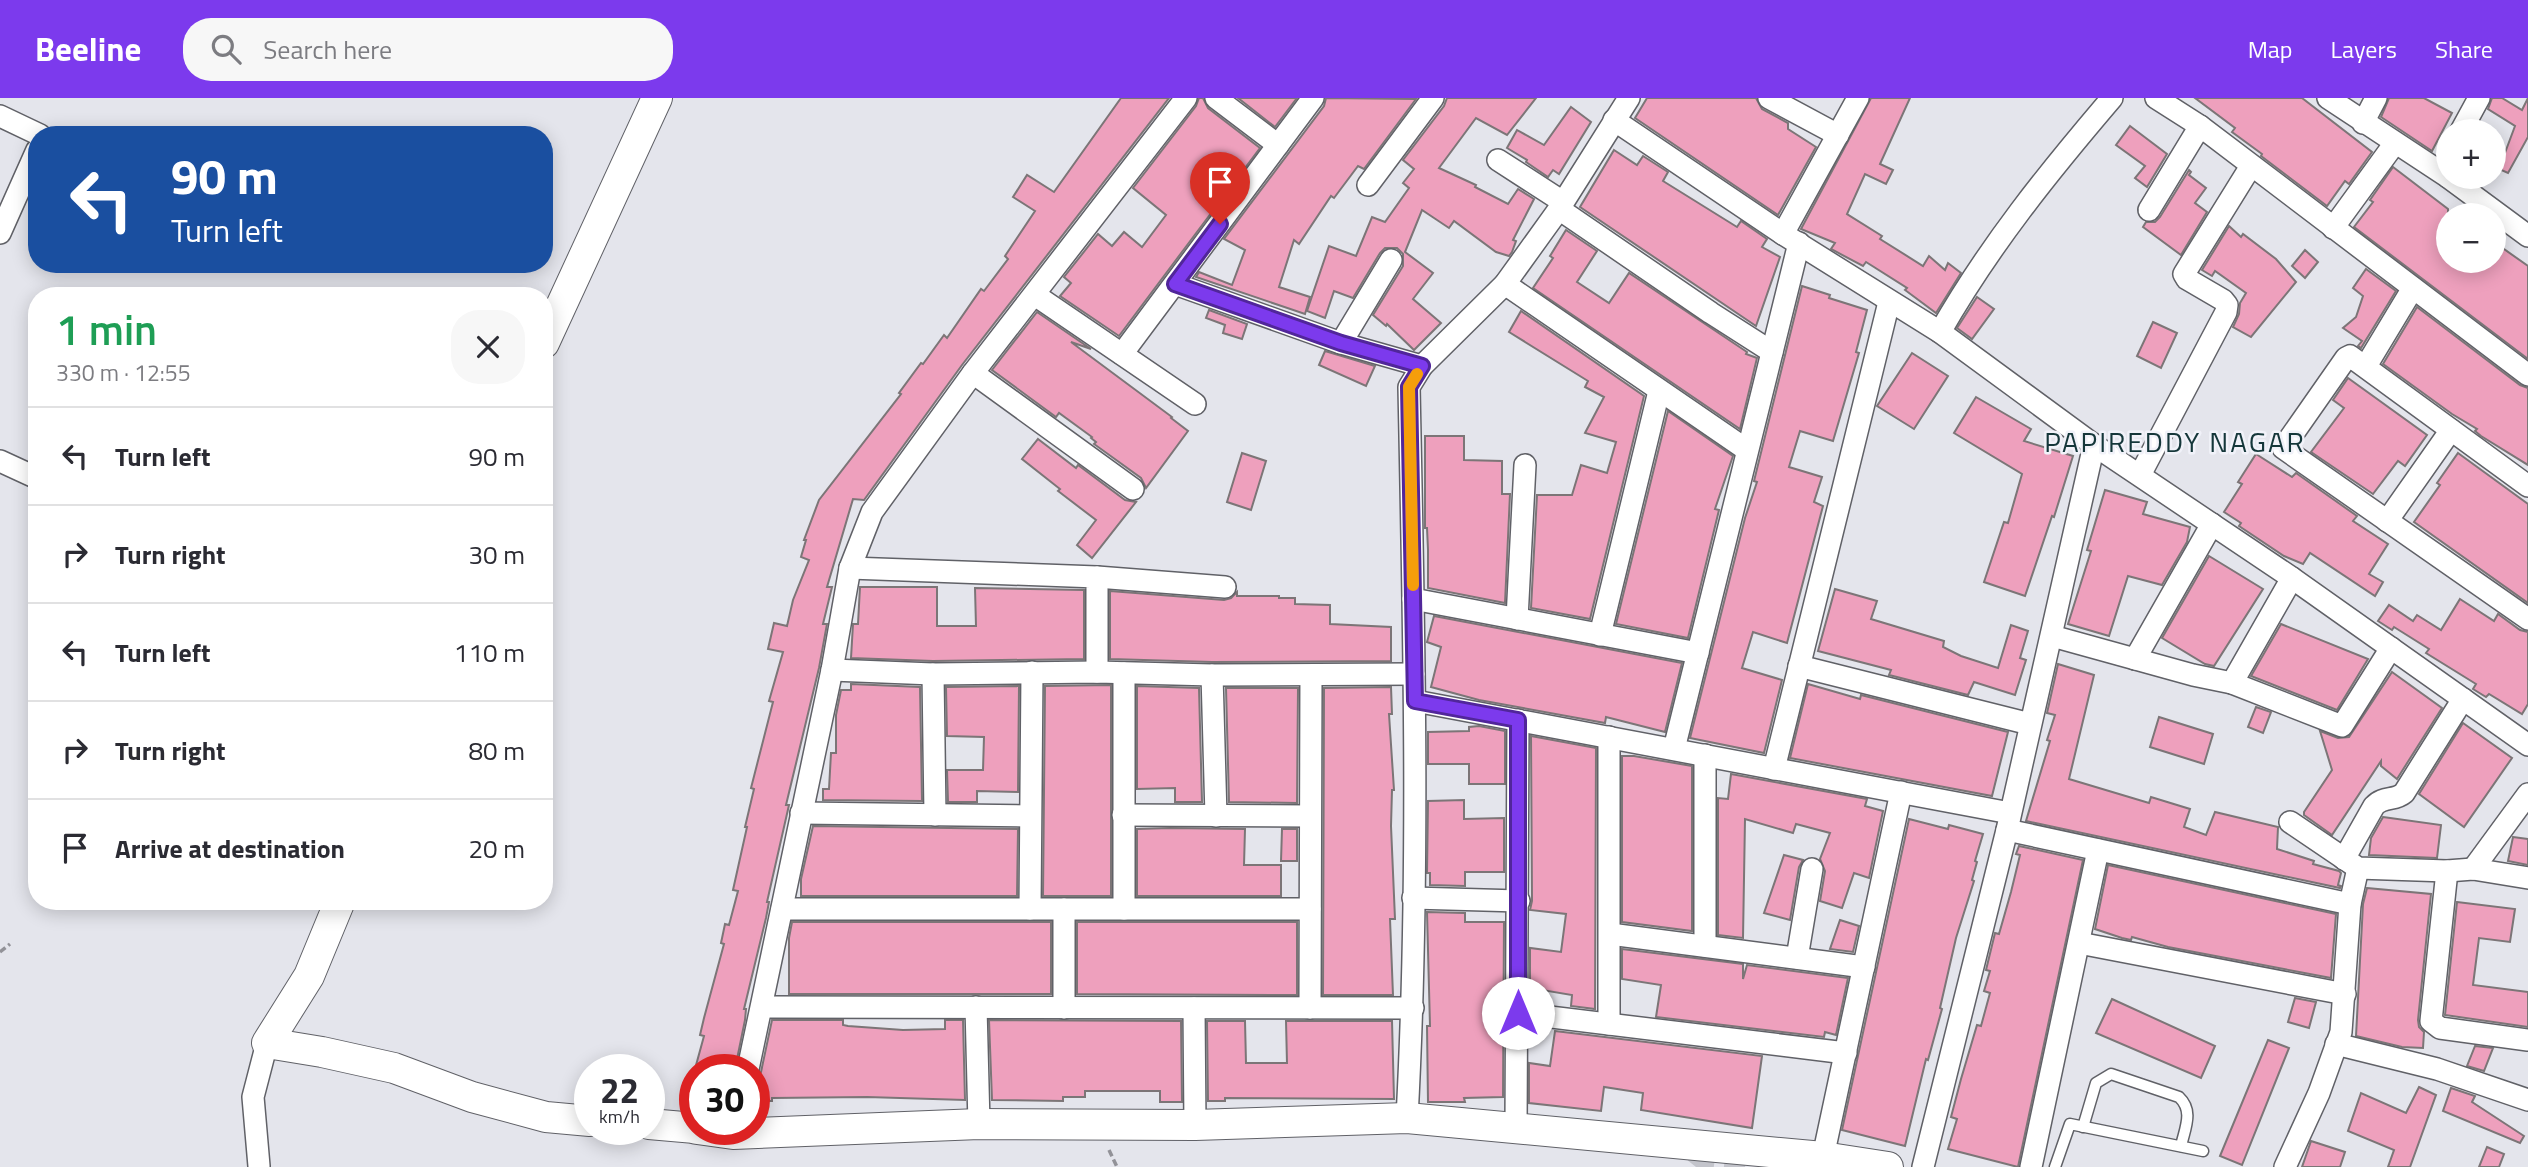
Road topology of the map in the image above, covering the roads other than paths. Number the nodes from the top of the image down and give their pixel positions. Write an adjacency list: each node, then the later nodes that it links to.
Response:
1 (657, 98): 41 (street)
2 (1186, 98): 39 (street)
3 (1216, 98): 22 (street)
4 (1313, 98): 22 (street)
5 (1433, 98): 27 (street)
6 (1629, 98): 16 (street)
7 (1769, 98): 20 (street)
8 (1858, 98): 20 (street)
9 (2112, 98): 42 (street)
10 (2156, 98): 18 (street)
11 (2328, 98): 17 (street)
12 (2376, 98): 17 (street)
13 (2479, 98): 15 (street)
14 (0, 116): 19 (street)
15 (2468, 119)
16 (1614, 120): 29 (street); 34 (street)
17 (2363, 123): 21 (street)
18 (2200, 126): 25 (street); 30 (street)
19 (28, 129)
20 (1838, 135): 34 (street)
21 (2395, 143): 24 (street); 31 (street)
22 (1278, 145): 36 (street)
23 (1498, 160): 29 (street)
24 (2436, 165)
25 (2251, 166): 31 (street); 58 (street)
26 (28, 170): 32 (street)
27 (1368, 185)
28 (2470, 189): 33 (street)
29 (1561, 206): 37 (street); 44 (street)
30 (2150, 210)
31 (2333, 228): 38 (street)
32 (0, 233)
33 (2528, 236)
34 (1791, 239): 40 (street); 44 (street)
35 (1391, 260): 43 (street)
36 (1175, 284): 43 (street); 45 (street)
37 (1505, 284): 46 (street); 50 (street)
38 (2413, 288): 47 (street); 49 (street)
39 (1035, 295): 45 (street); 48 (street)
40 (1889, 302): 42 (street); 75 (street)
41 (553, 323)
42 (1940, 332): 53 (street)
43 (1341, 343): 46 (street)
44 (1772, 352): 54 (street)
45 (1122, 354): 51 (street)
46 (1422, 366): 67 (street)
47 (2366, 366): 52 (street); 61 (street)
48 (974, 373): 60 (street); 63 (street)
49 (2528, 375)
50 (1659, 391): 54 (street); 70 (street)
51 (1195, 404)
52 (2451, 430): 59 (street); 61 (street)
53 (2094, 445): 58 (street); 71 (street)
54 (1747, 450): 73 (street)
55 (0, 461): 57 (street)
56 (1525, 465): 68 (street)
57 (28, 474)
58 (2140, 475): 62 (street)
59 (2528, 486)
60 (1133, 489)
61 (2387, 521): 69 (street)
62 (2212, 524): 65 (street); 74 (street)
63 (850, 568): 64 (street); 76 (street)
64 (1097, 577): 66 (street); 78 (street)
65 (2292, 578): 72 (street); 84 (street)
66 (1225, 587)
67 (1413, 599): 68 (street); 81 (street)
68 (1517, 619): 70 (street)
69 (2528, 619)
70 (1600, 635): 73 (street)
71 (2052, 636): 74 (street); 88 (street)
72 (2391, 648): 84 (street); 85 (street)
73 (1698, 653): 91 (street)
74 (2135, 659): 84 (street)
75 (1800, 666): 88 (street); 93 (street)
76 (832, 670): 80 (street); 96 (street)
77 (1032, 672): 78 (street); 80 (street); 99 (street)
78 (1097, 672): 79 (street)
79 (1124, 673): 82 (street); 98 (street)
80 (933, 674): 97 (street)
81 (1414, 674): 83 (street); 86 (street)
82 (1212, 675): 83 (street); 100 (street)
83 (1311, 675): 101 (street)
84 (2232, 683)
85 (2463, 699): 90 (street); 105 (street)
86 (1415, 701): 87 (street); 110 (street)
87 (1518, 720): 89 (street); 111 (street)
88 (2031, 724): 102 (street)
89 (1609, 737): 91 (street); 119 (street)
90 (2528, 745)
91 (1674, 750): 92 (street)
92 (1705, 755): 93 (street); 121 (street)
93 (1774, 768): 94 (street)
94 (1901, 792): 102 (street); 123 (street)
95 (2528, 794): 107 (street)
96 (801, 813): 97 (street); 113 (street)
97 (935, 815): 99 (street)
98 (1122, 815): 100 (street); 116 (street)
99 (1030, 816): 114 (street)
100 (1216, 816): 101 (street)
101 (1311, 816): 117 (street)
102 (2008, 821): 104 (street); 151 (street)
103 (2290, 822): 105 (street)
104 (2098, 850): 112 (street); 120 (street)
105 (2351, 863): 108 (street); 112 (street)
106 (1812, 869): 122 (street)
107 (2473, 869): 108 (street); 109 (street)
108 (2447, 871): 133 (street)
109 (2528, 877)
110 (1413, 898): 111 (street); 130 (street)
111 (1519, 901): 131 (street)
112 (2350, 904): 124 (street)
113 (782, 909): 114 (street); 125 (street)
114 (1030, 909): 115 (street)
115 (1064, 909): 116 (street); 127 (street)
116 (1124, 909): 117 (street)
117 (1310, 909): 129 (street)
118 (336, 910): 134 (street)
119 (1609, 934): 121 (street); 132 (street)
120 (2079, 943): 124 (street); 152 (street)
121 (1705, 946): 122 (street)
122 (1797, 958): 123 (street)
123 (1864, 967): 137 (street)
124 (2345, 994): 135 (street)
125 (762, 1007): 126 (street); 136 (street)
126 (976, 1007): 127 (street); 141 (street)
127 (1065, 1008): 128 (street)
128 (1194, 1008): 129 (street); 142 (street)
129 (1310, 1008): 130 (street)
130 (1413, 1008): 139 (street)
131 (1518, 1013): 132 (street); 143 (street)
132 (1609, 1024): 137 (street)
133 (2528, 1040)
134 (267, 1043): 140 (street); 149 (street)
135 (2336, 1044): 138 (street); 154 (street)
136 (751, 1054)
137 (1846, 1054): 148 (street)
138 (2528, 1100)
139 (1407, 1118): 142 (street); 143 (street)
140 (574, 1120)
141 (979, 1124): 142 (street); 145 (street)
142 (1195, 1125)
143 (1517, 1127): 148 (street)
144 (2083, 1127): 146 (lane); 146 (lane); 153 (lane)
145 (770, 1130)
146 (2181, 1146): 147 (lane)
147 (2203, 1151)
148 (1823, 1157): 150 (street)
149 (259, 1166)
150 (1888, 1167)
151 (1923, 1167)
152 (2031, 1167)
153 (2055, 1167)
154 (2285, 1167)

